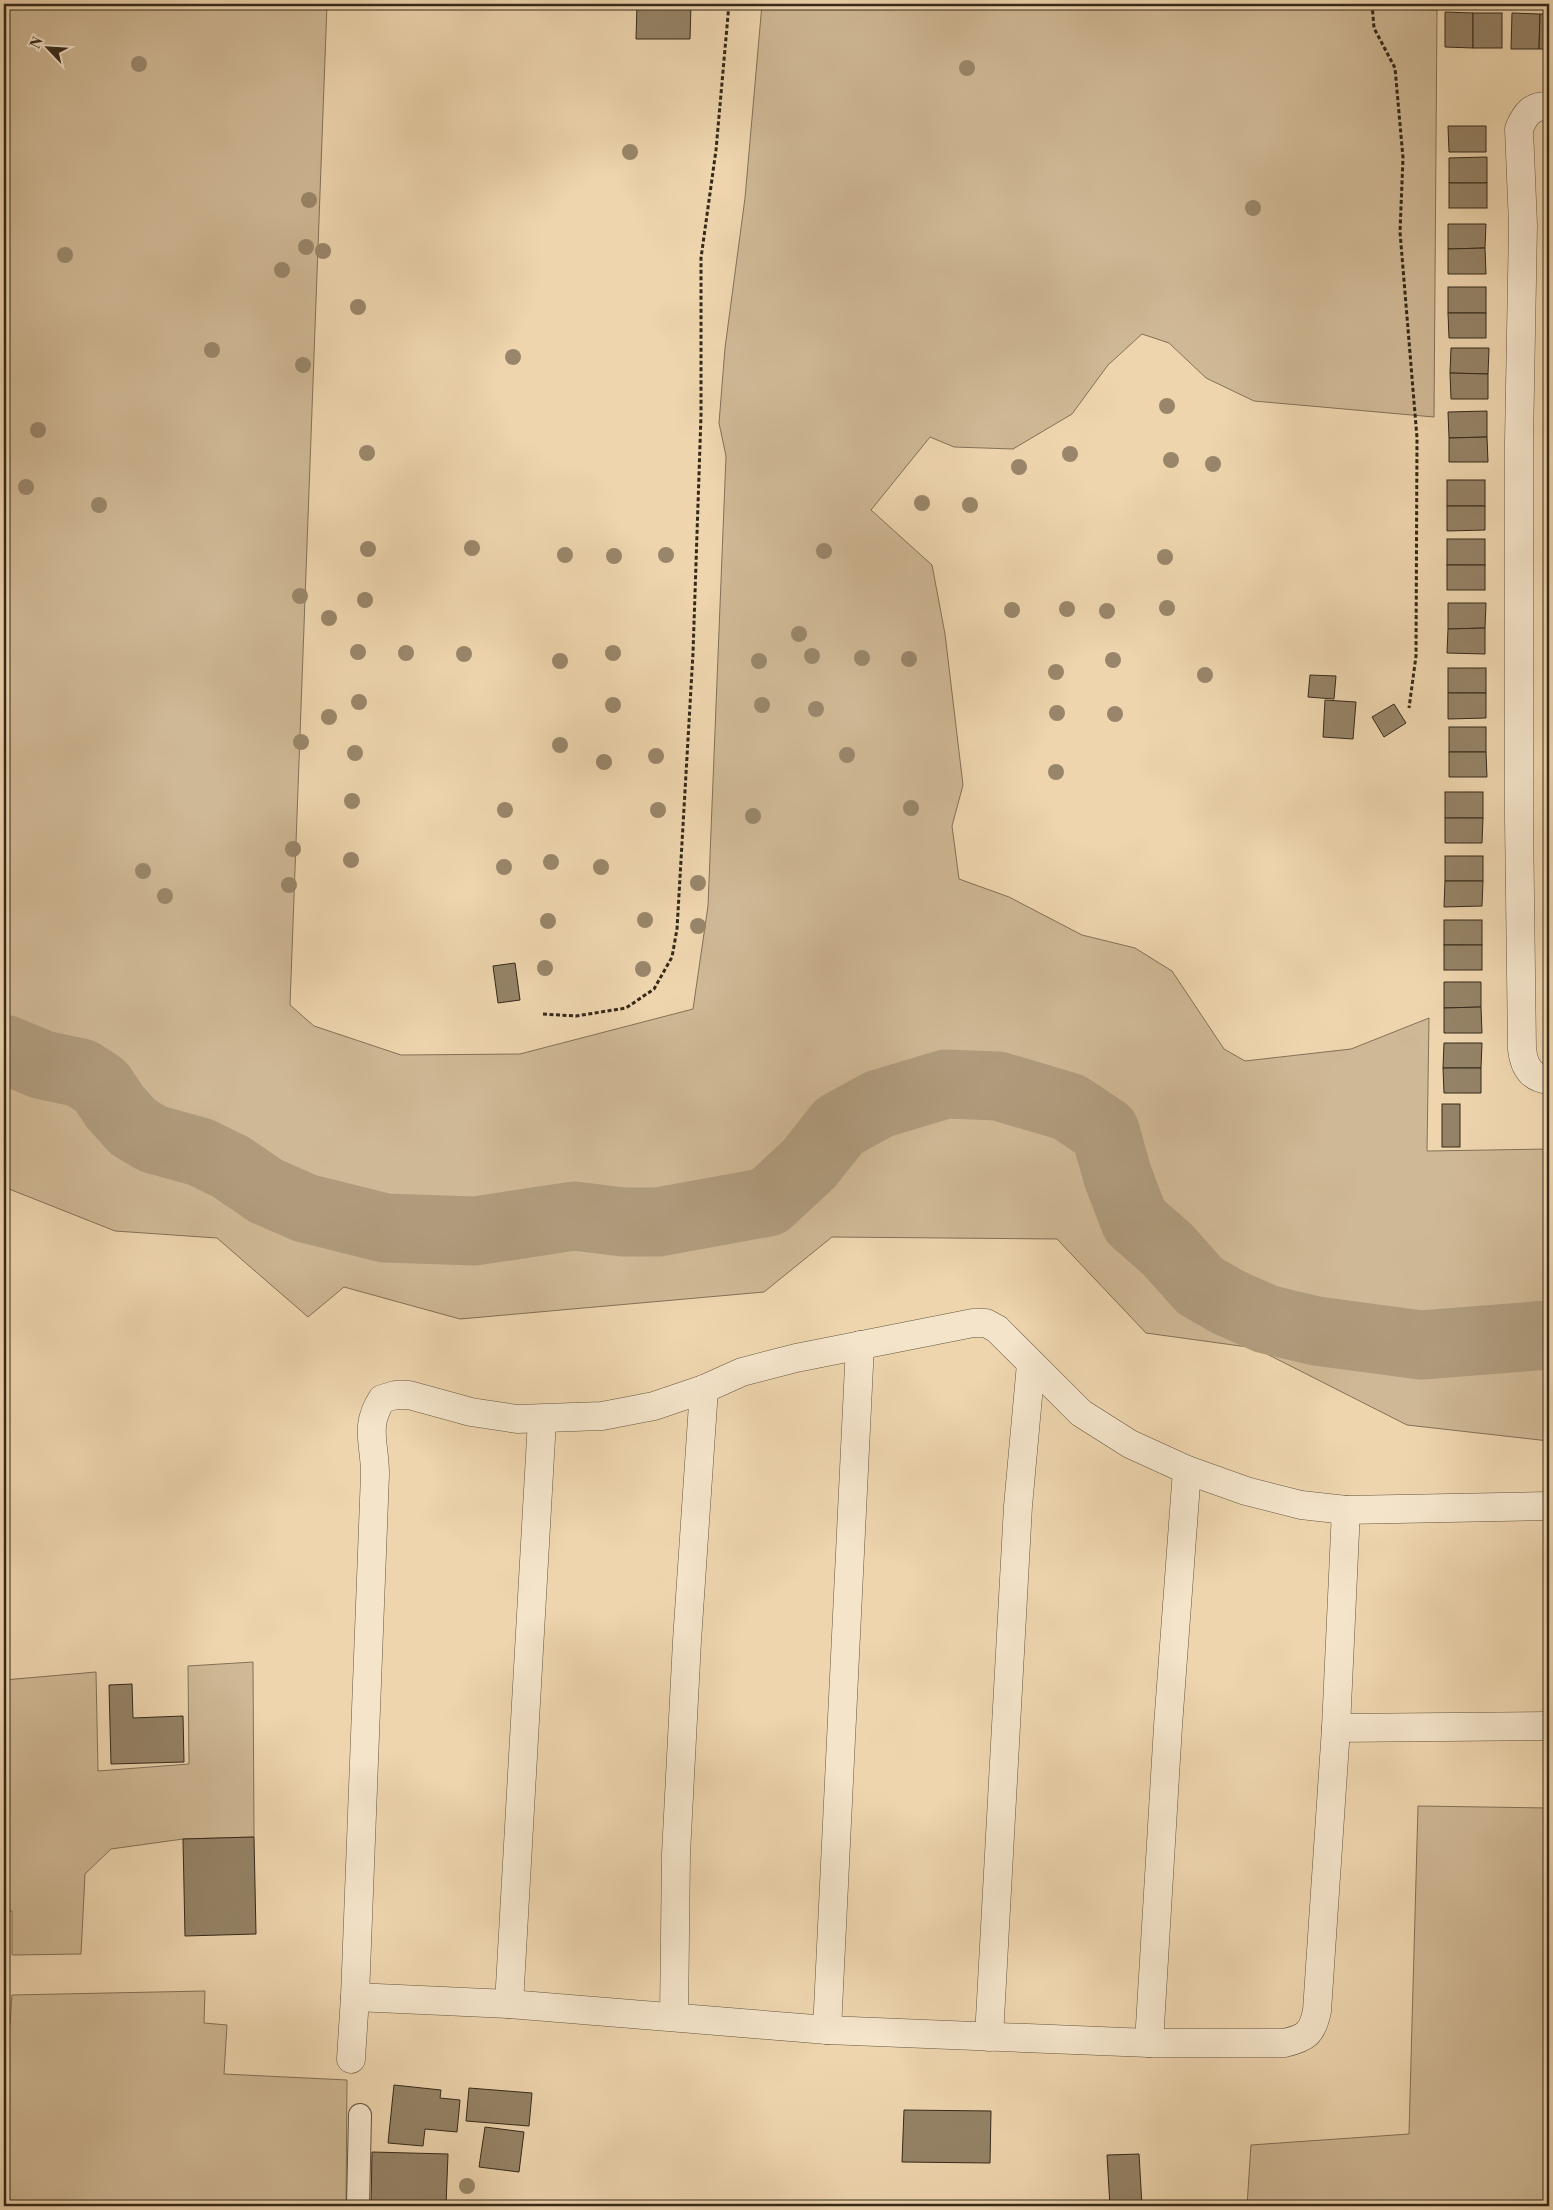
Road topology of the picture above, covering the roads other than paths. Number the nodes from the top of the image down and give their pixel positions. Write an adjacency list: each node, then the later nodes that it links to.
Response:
1 (1549, 106): 2 (street)
2 (1549, 1080)
3 (860, 1345): 4 (street); 5 (street); 15 (street)
4 (1031, 1364): 7 (street); 16 (street)
5 (704, 1389): 6 (street); 14 (street)
6 (542, 1420): 12 (street); 13 (street)
7 (1186, 1470): 9 (street); 17 (street)
8 (1549, 1506): 9 (street)
9 (1346, 1510): 11 (street)
10 (1549, 1726): 11 (street)
11 (1336, 1728): 17 (street)
12 (356, 1997): 13 (street); 18 (street)
13 (508, 2004): 14 (street)
14 (674, 2016): 15 (street)
15 (826, 2030): 16 (street)
16 (989, 2037): 17 (street)
17 (1149, 2043)
18 (351, 2059)
19 (360, 2115): 20 (lane)
20 (358, 2206)

